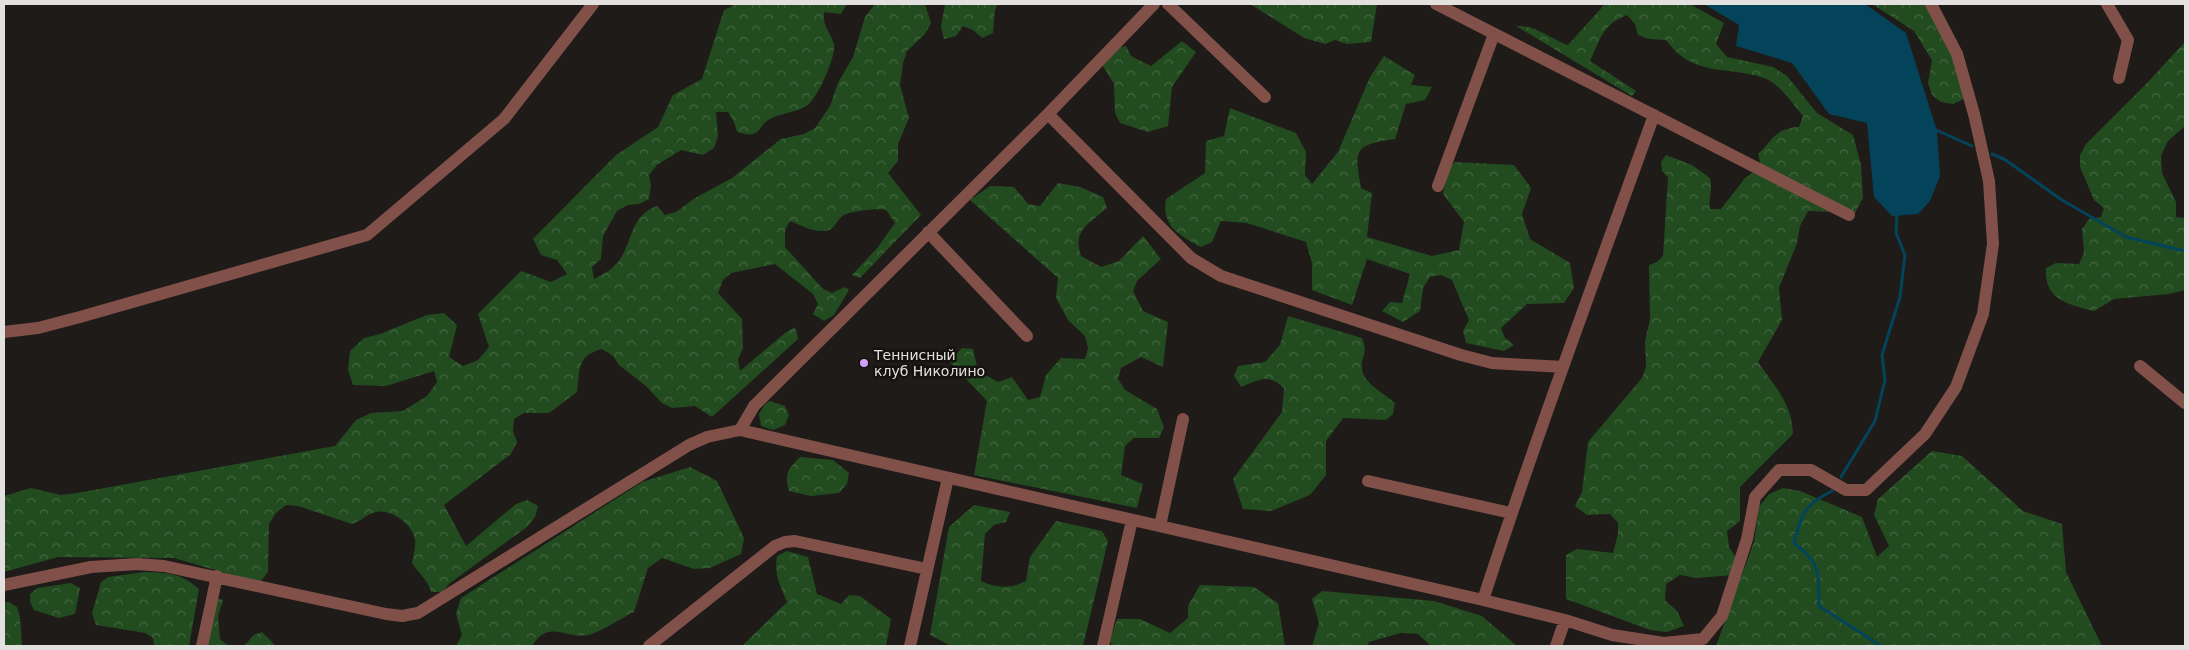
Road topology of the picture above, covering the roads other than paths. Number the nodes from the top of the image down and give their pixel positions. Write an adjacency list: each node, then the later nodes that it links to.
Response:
1 (593, 4): 15 (street)
2 (1154, 4): 10 (street)
3 (1168, 4): 9 (street)
4 (1436, 4): 7 (street)
5 (1931, 4): 31 (street)
6 (2107, 4): 8 (street)
7 (1494, 34): 11 (street); 12 (street)
8 (2119, 78)
9 (1265, 98)
10 (1048, 114): 14 (street); 18 (street)
11 (1654, 114): 13 (street); 18 (street)
12 (1438, 186)
13 (1849, 215)
14 (928, 232): 16 (street); 21 (street)
15 (4, 332)
16 (1027, 336)
17 (2140, 366): 19 (street)
18 (1563, 367): 24 (street)
19 (2185, 403)
20 (1183, 419): 26 (street)
21 (740, 430): 22 (street); 28 (street)
22 (948, 478): 25 (street); 27 (street)
23 (1368, 481): 24 (street)
24 (1511, 513): 30 (street)
25 (1132, 520): 26 (street); 35 (street)
26 (1160, 526): 30 (street)
27 (927, 569): 33 (street); 34 (street)
28 (217, 576): 29 (street); 32 (street)
29 (4, 585)
30 (1483, 600): 31 (street)
31 (1565, 620): 36 (street)
32 (202, 646)
33 (649, 646)
34 (910, 646)
35 (1103, 646)
36 (1556, 646)

